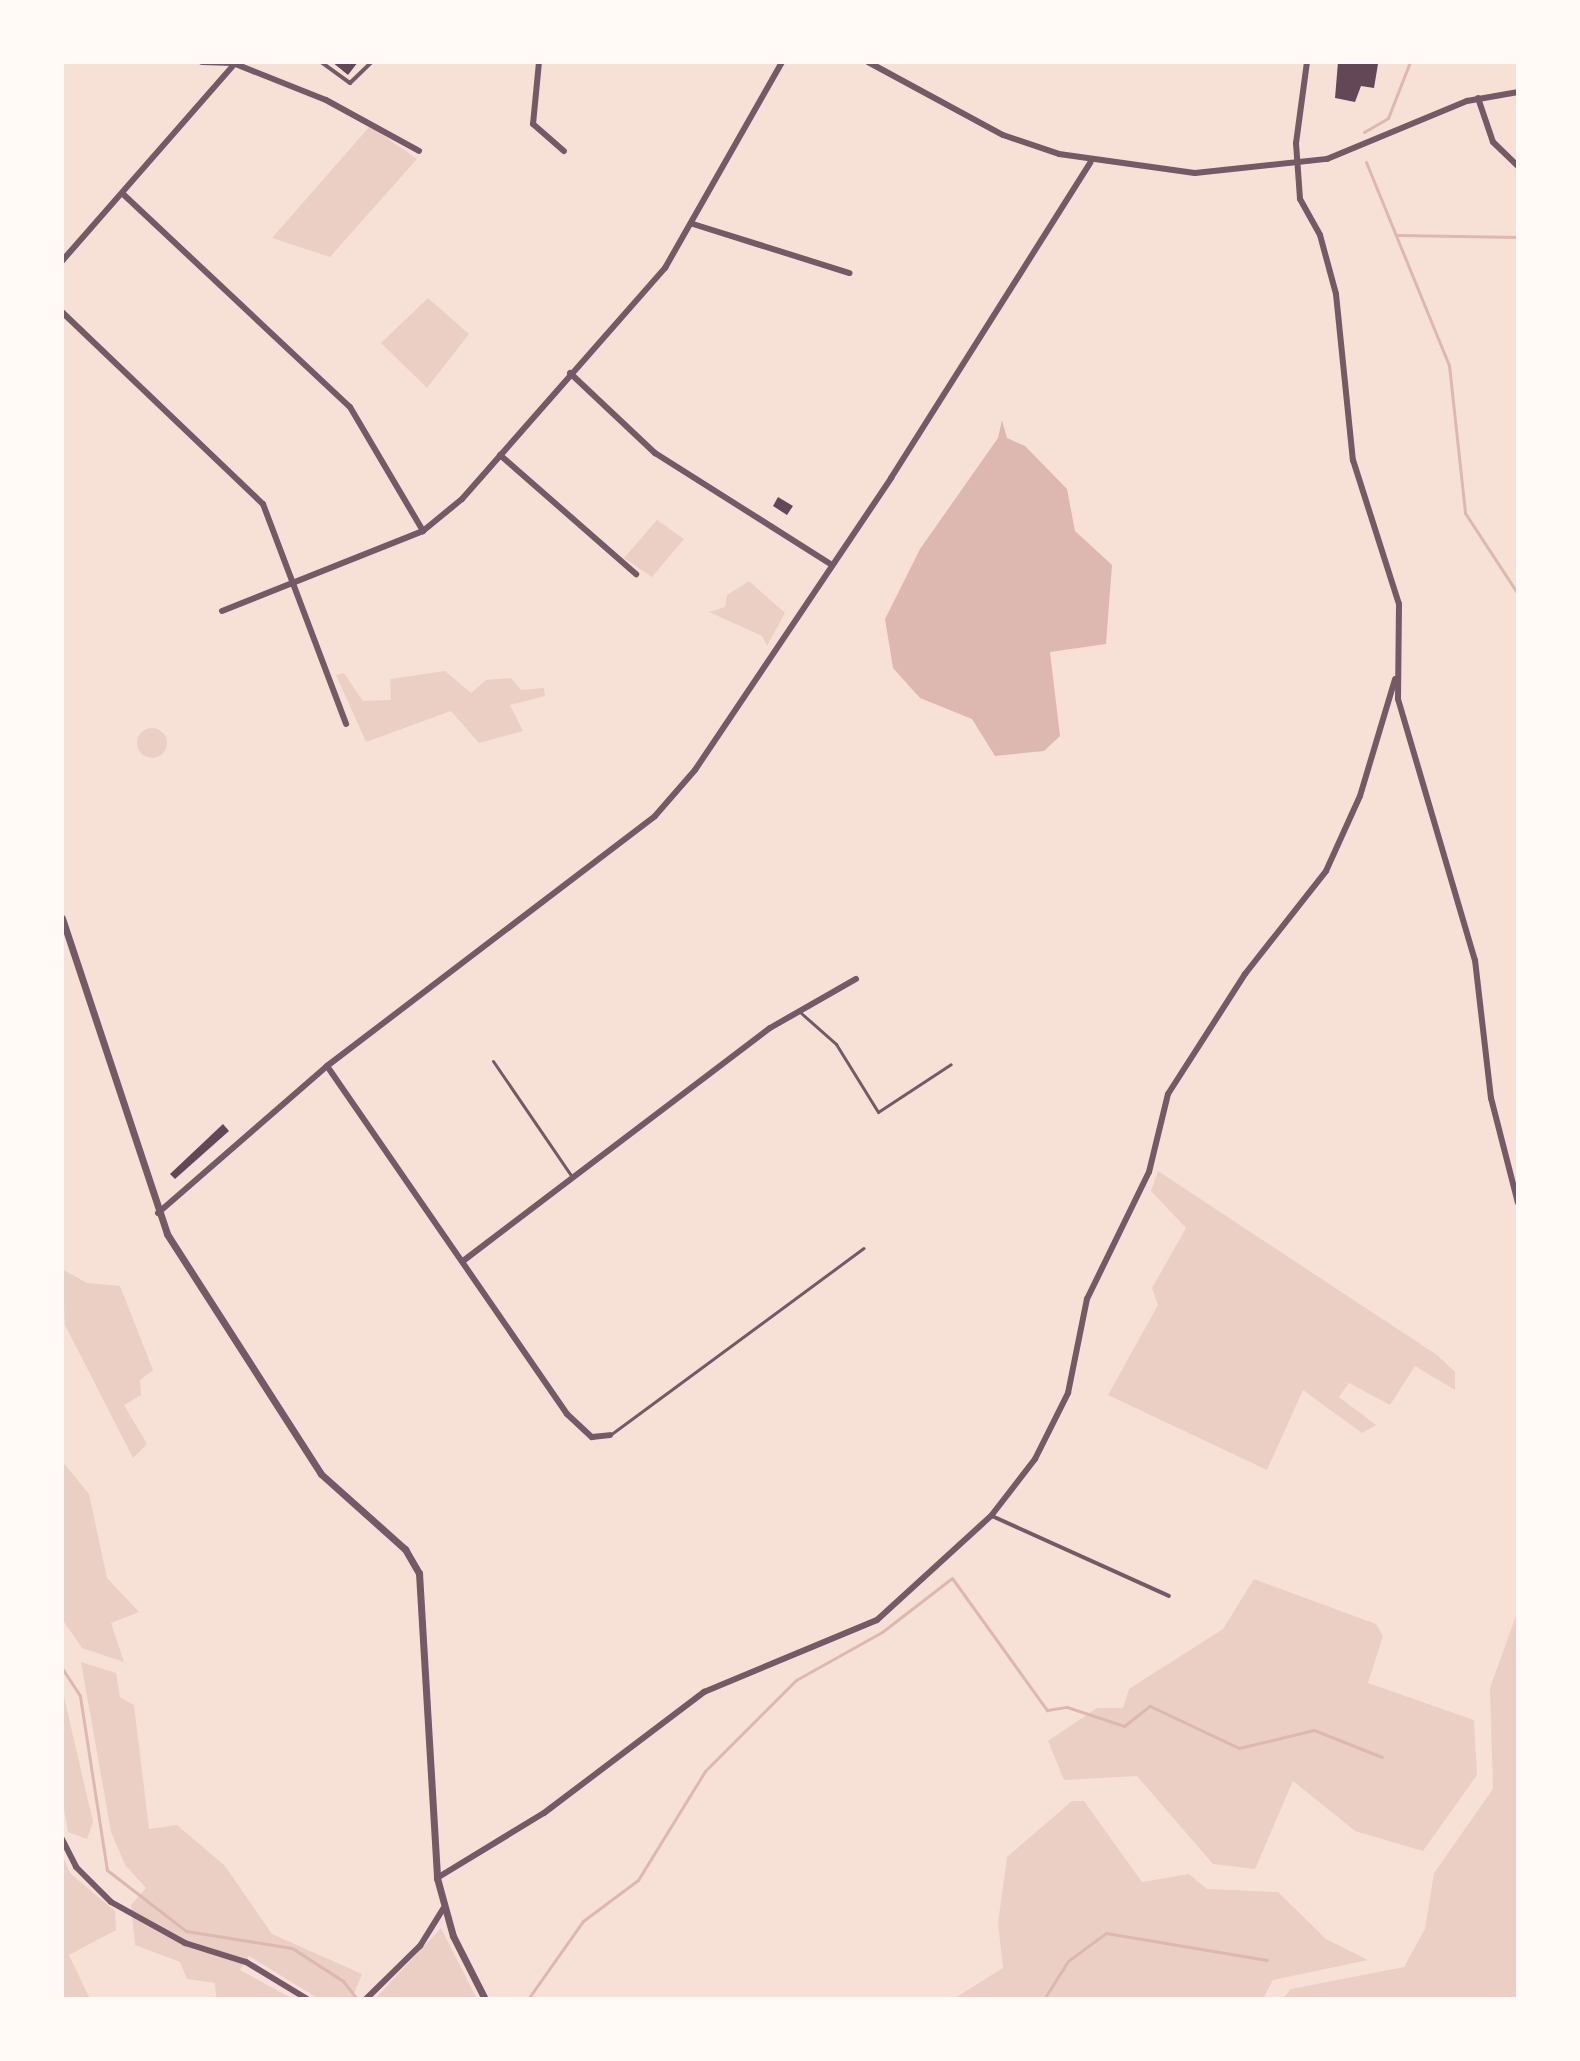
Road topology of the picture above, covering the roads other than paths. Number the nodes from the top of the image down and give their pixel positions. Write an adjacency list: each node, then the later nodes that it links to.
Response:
1 (202, 62): 8 (street)
2 (321, 62): 3 (street)
3 (372, 62)
4 (539, 62): 12 (street)
5 (782, 62): 17 (street)
6 (868, 62): 13 (street)
7 (1307, 62): 14 (street)
8 (234, 63): 11 (street); 16 (street)
9 (1518, 92): 10 (street)
10 (1478, 98): 14 (street); 15 (street)
11 (419, 151)
12 (564, 151)
13 (1090, 163): 14 (street); 24 (street)
14 (1295, 165): 28 (street)
15 (1518, 166)
16 (123, 194): 18 (street); 23 (street)
17 (693, 224): 19 (street); 21 (street)
18 (62, 261)
19 (849, 273)
20 (62, 312): 26 (street)
21 (570, 373): 22 (street); 24 (street)
22 (500, 455): 23 (street); 25 (street)
23 (423, 531): 26 (street)
24 (832, 565): 35 (street)
25 (636, 574)
26 (297, 582): 27 (street); 29 (street)
27 (222, 611)
28 (1395, 679): 37 (street); 42 (street)
29 (346, 724)
30 (62, 918): 38 (street)
31 (856, 979): 32 (street)
32 (797, 1011): 34 (lane); 36 (street)
33 (493, 1061): 36 (lane)
34 (951, 1064)
35 (327, 1066): 38 (street); 40 (street)
36 (574, 1180): 40 (street)
37 (1518, 1203)
38 (158, 1213): 45 (street)
39 (864, 1248): 41 (lane)
40 (463, 1261): 41 (street)
41 (610, 1435)
42 (991, 1516): 43 (street); 45 (street)
43 (1169, 1596)
44 (62, 1839): 48 (street)
45 (437, 1878): 46 (street)
46 (443, 1909): 47 (street); 49 (street)
47 (367, 1998)
48 (307, 1999)
49 (485, 1999)

